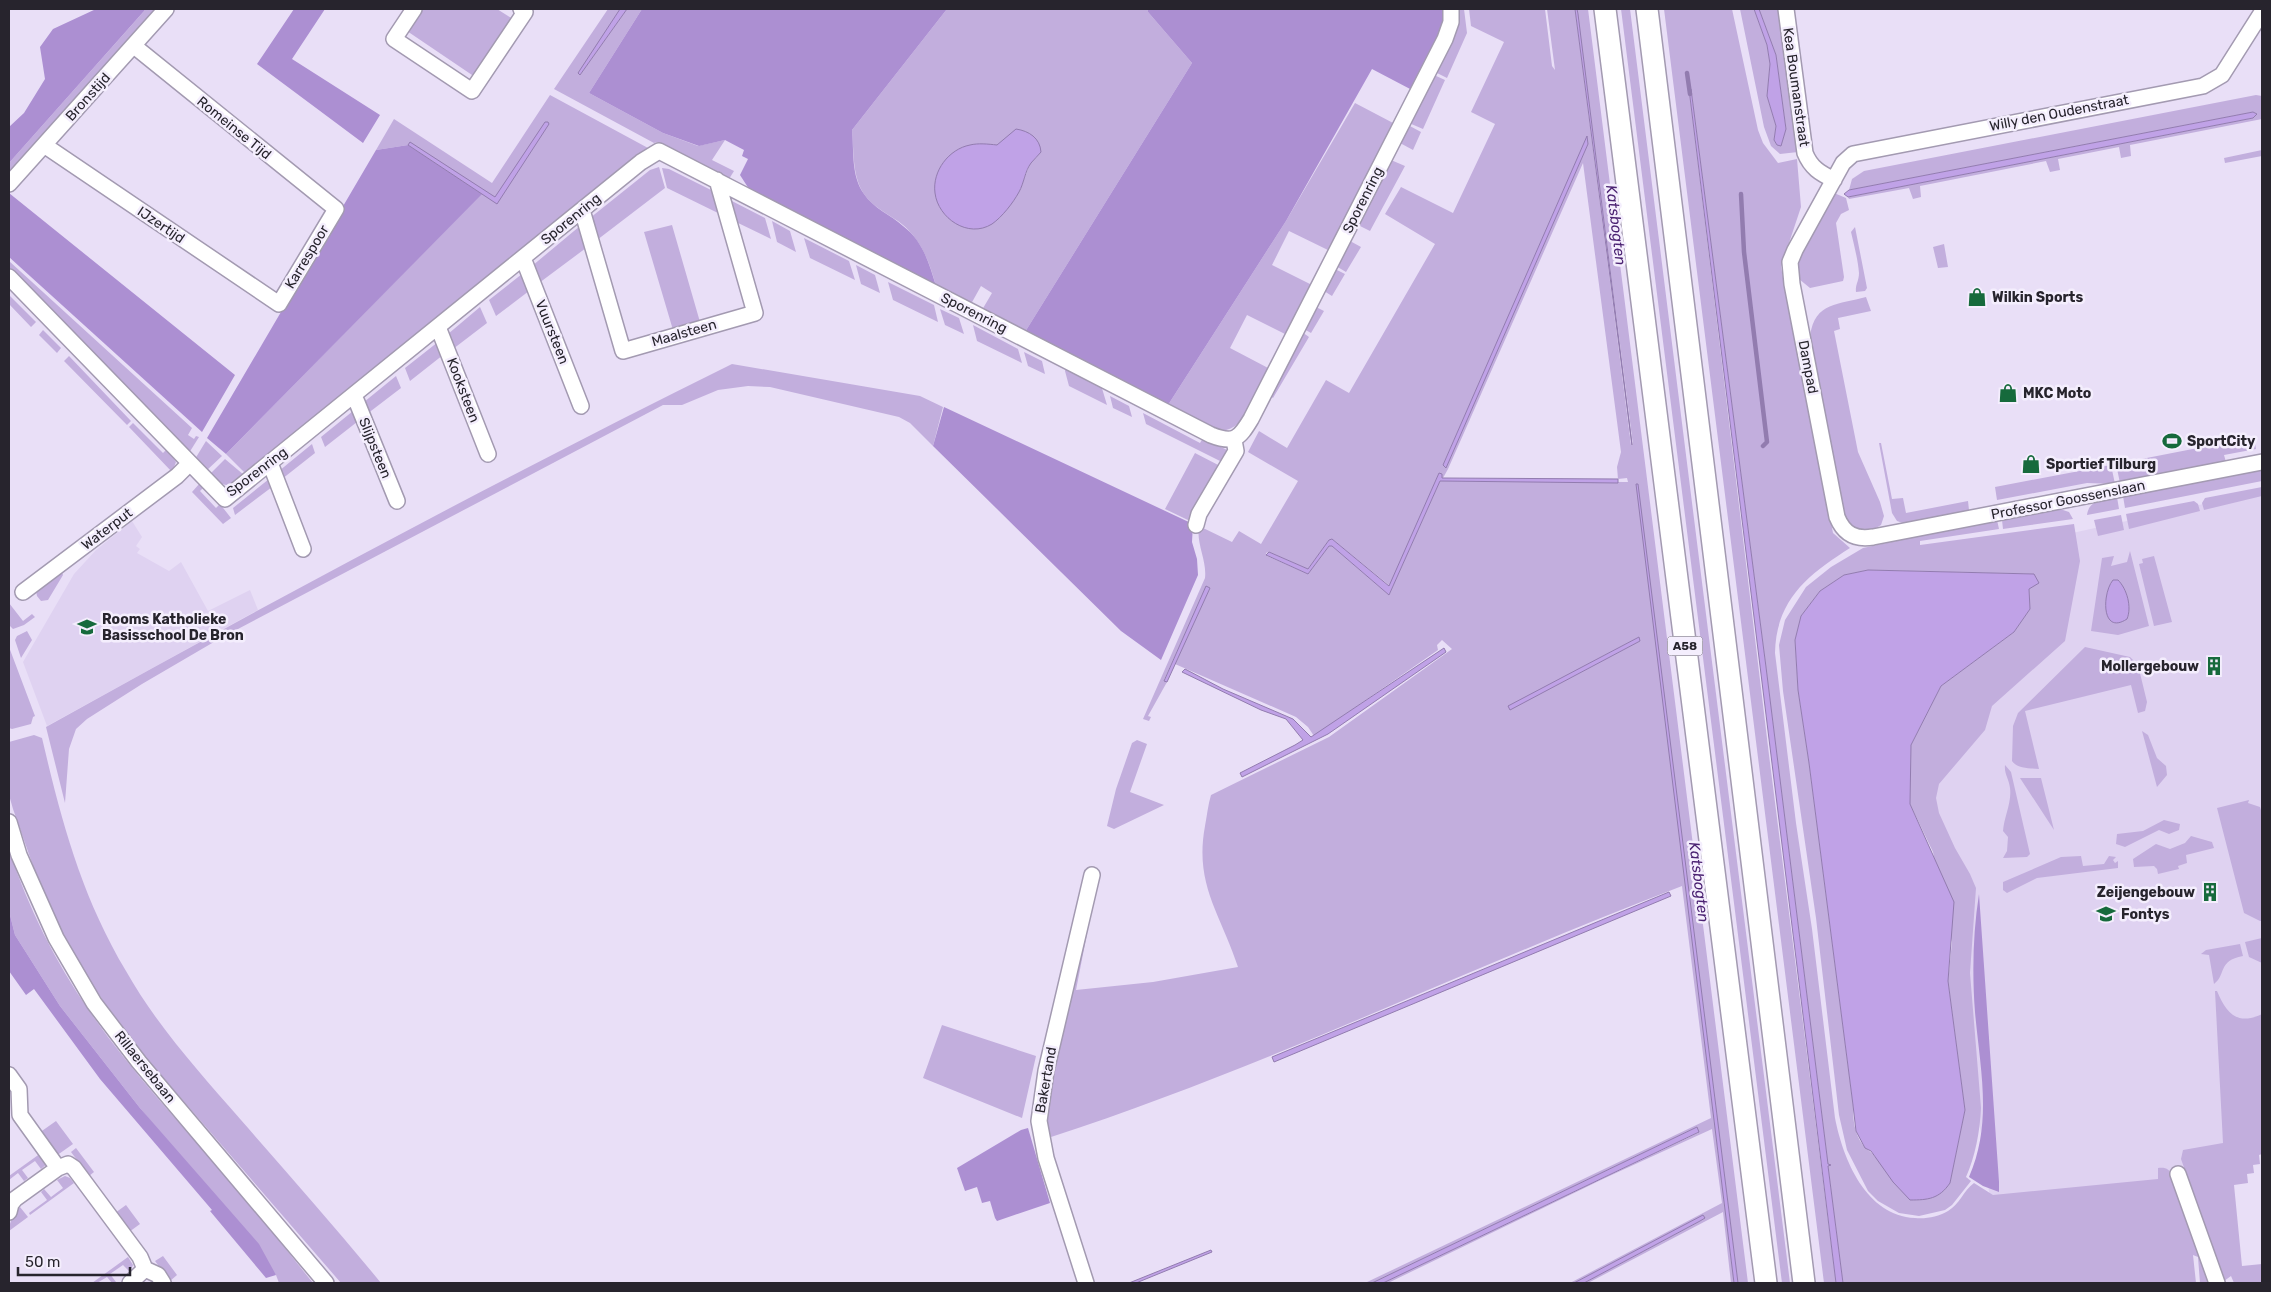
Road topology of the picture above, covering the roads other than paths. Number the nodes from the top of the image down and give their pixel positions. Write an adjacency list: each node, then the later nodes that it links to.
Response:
1 (166, 9): 9 (street, Bronstijd)
2 (521, 9): 7 (street)
3 (1452, 9): 22 (street, Sporenring)
4 (1605, 9): 43 (highway, A58)
5 (1647, 9): 44 (highway)
6 (1786, 9): 12 (street, Kea Boumanstraat)
7 (407, 11)
8 (2262, 12): 12 (street, Willy den Oudenstraat)
9 (134, 46): 10 (street, Bronstijd); 14 (street, Romeinse Tijd)
10 (44, 145): 13 (street, Bronstijd); 18 (street, IJzertijd)
11 (717, 180): 15 (street, Sporenring); 15 (street, Maalsteen); 22 (street, Sporenring)
12 (1834, 180): 29 (street, Dampad)
13 (9, 184)
14 (336, 209): 18 (street, Karrespoor)
15 (582, 210): 16 (street, Sporenring)
16 (523, 258): 19 (street, Sporenring); 21 (street, Vuursteen)
17 (9, 277): 25 (street, Sporenring)
18 (279, 304)
19 (438, 327): 20 (street, Sporenring); 23 (street, Kooksteen)
20 (354, 395): 26 (street, Sporenring); 27 (street, Slijpsteen)
21 (581, 406)
22 (1234, 440): 28 (street, Sporenring)
23 (488, 454)
24 (2262, 462): 29 (street, Professor Goossenslaan)
25 (190, 463): 26 (street, Sporenring); 31 (street, Waterput)
26 (270, 463): 30 (street)
27 (397, 501)
28 (1196, 525)
29 (1873, 538)
30 (303, 549)
31 (23, 592)
32 (9, 822): 41 (street, Rillaersebaan)
33 (1092, 875): 42 (street, Bakertand)
34 (9, 1075): 35 (street)
35 (58, 1168): 37 (street); 38 (street)
36 (2178, 1174): 45 (street)
37 (9, 1212)
38 (145, 1269): 39 (street); 40 (street)
39 (130, 1283)
40 (163, 1283)
41 (326, 1283)
42 (1086, 1283)
43 (1766, 1283)
44 (1804, 1283)
45 (2217, 1283)

